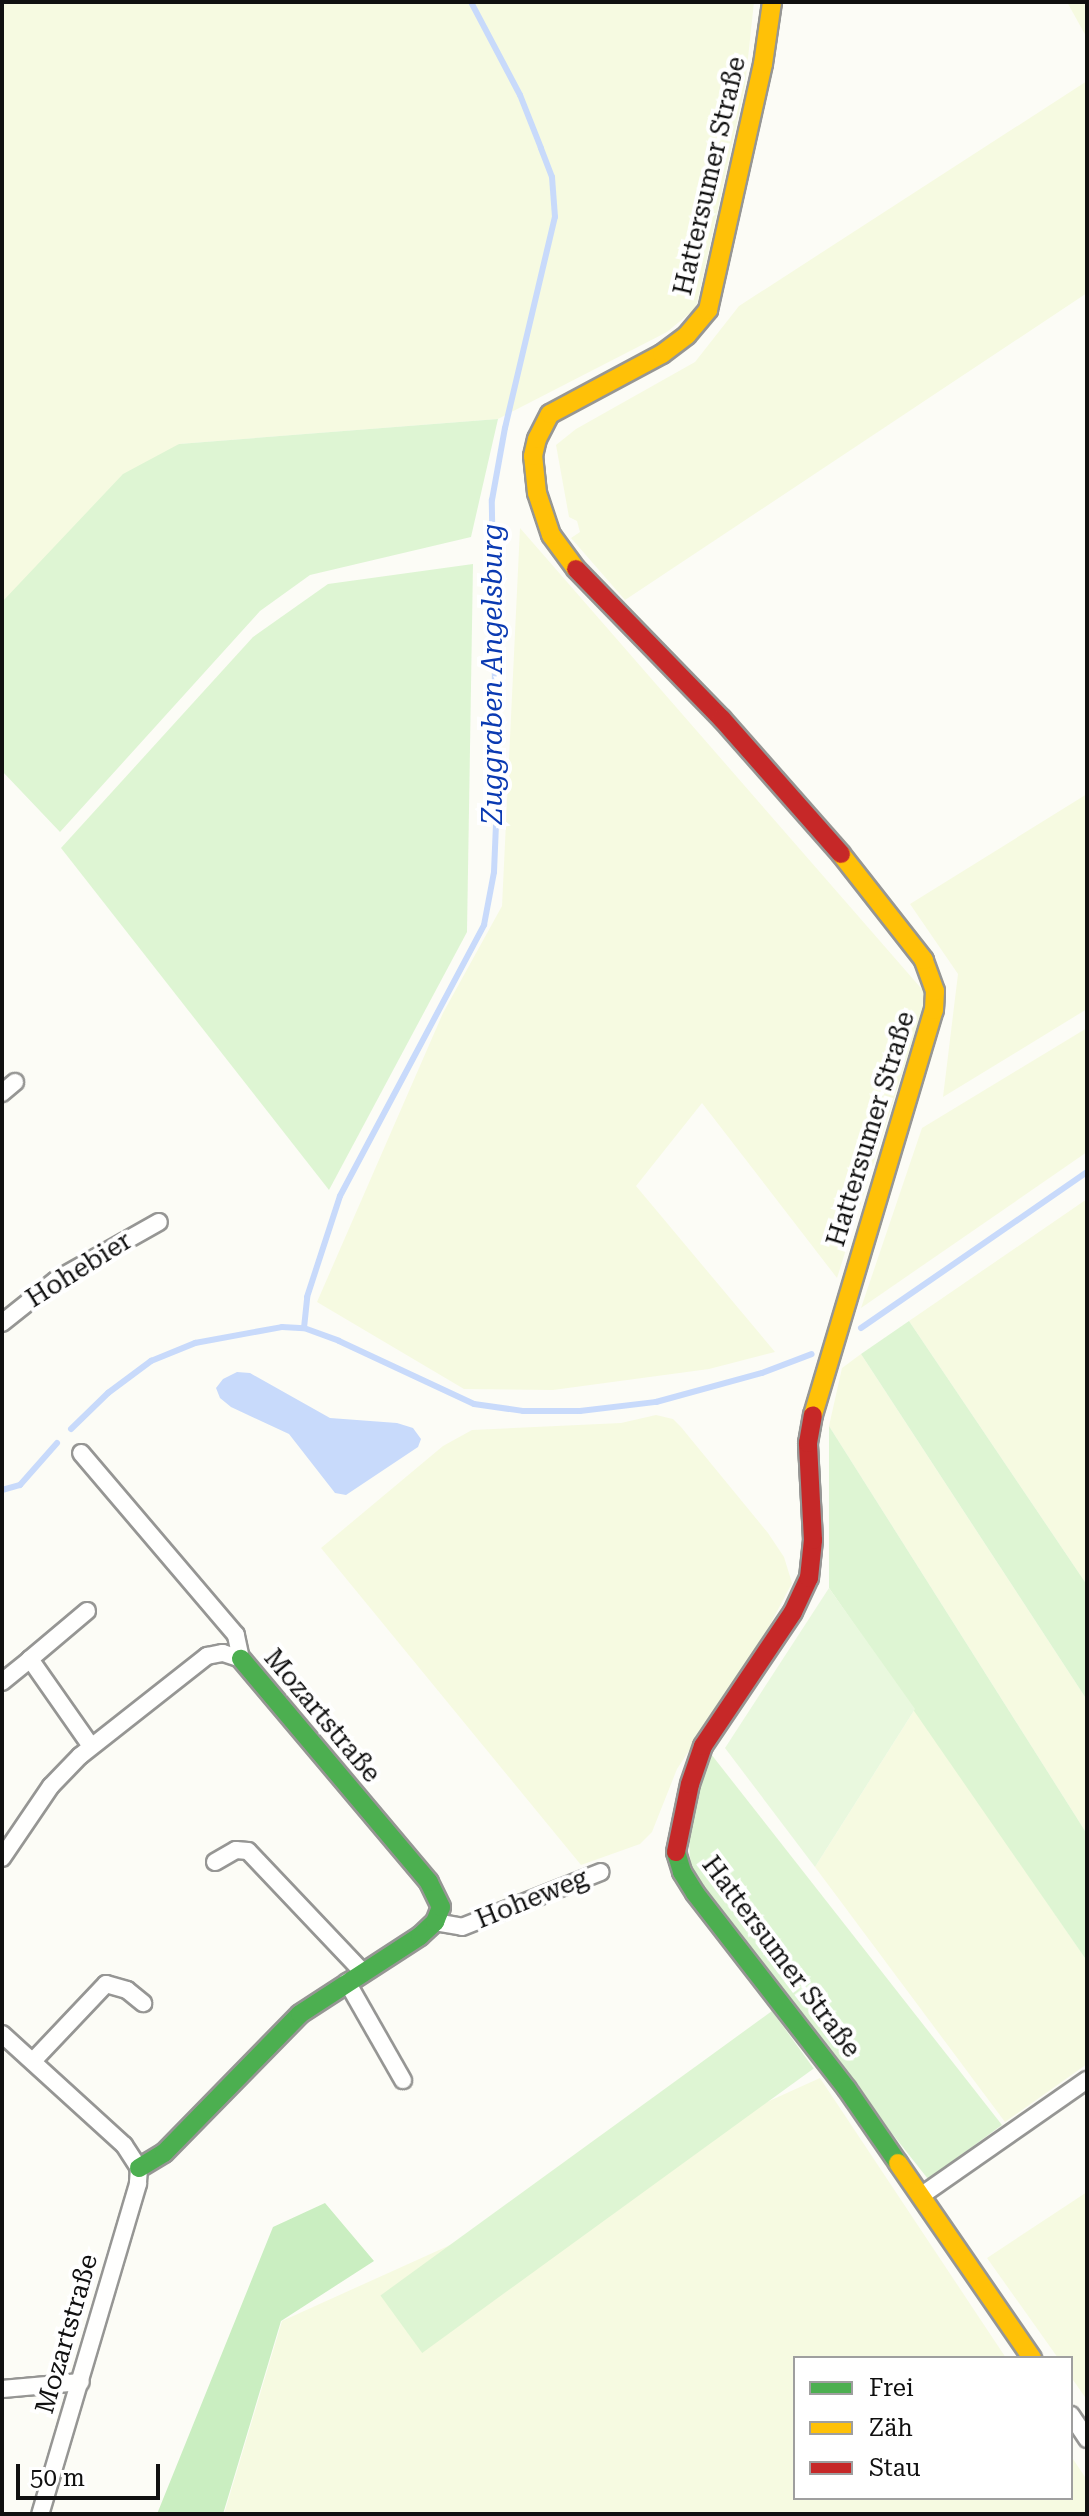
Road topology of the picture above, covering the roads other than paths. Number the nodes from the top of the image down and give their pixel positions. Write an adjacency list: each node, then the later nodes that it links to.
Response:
1 (772, 2): 21 (street, Hattersumer Straße)
2 (159, 1222): 3 (street, Hohebier)
3 (2, 1323)
4 (81, 1453): 7 (street, Mozartstraße)
5 (87, 1611): 6 (street)
6 (30, 1659): 8 (street); 9 (street)
7 (241, 1659): 9 (street, Mozartstraße); 13 (street, Mozartstraße)
8 (2, 1682)
9 (91, 1746): 10 (street, Mozartstraße)
10 (2, 1858)
11 (215, 1862): 14 (street)
12 (601, 1872): 13 (street, Hoheweg)
13 (435, 1922): 14 (street)
14 (355, 1977): 18 (street); 20 (street)
15 (143, 2003): 17 (street)
16 (2, 2034): 17 (street)
17 (33, 2061): 20 (street)
18 (403, 2080)
19 (1087, 2080): 21 (street)
20 (139, 2168): 23 (street, Mozartstraße)
21 (922, 2195): 22 (street, Hattersumer Straße)
22 (1031, 2356)
23 (81, 2382): 24 (street); 27 (street, Mozartstraße)
24 (2, 2389)
25 (1073, 2418): 26 (street)
26 (1087, 2439)
27 (40, 2514)

